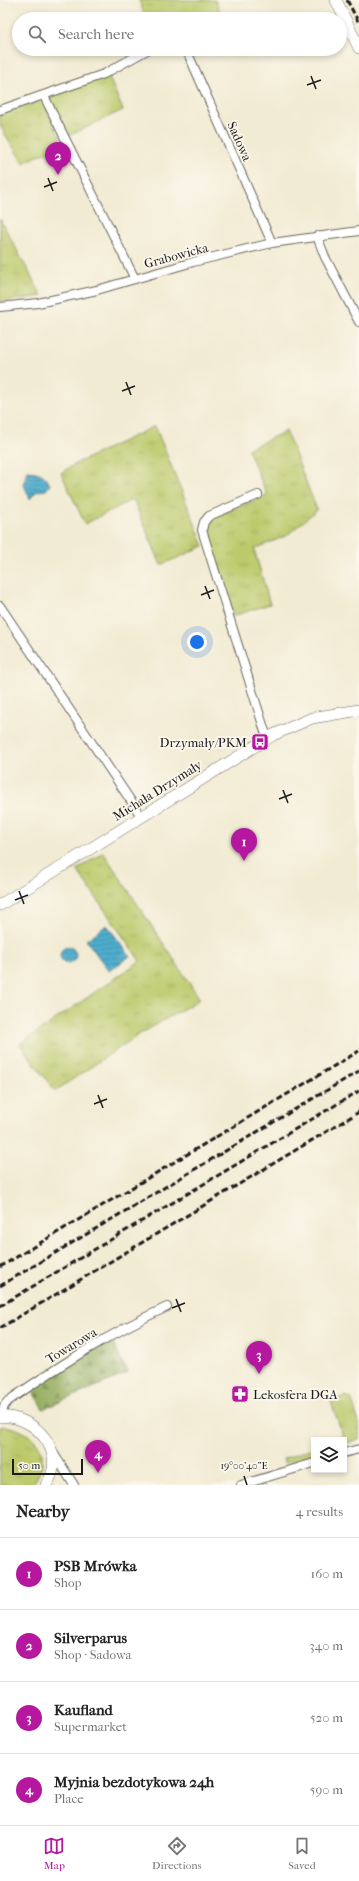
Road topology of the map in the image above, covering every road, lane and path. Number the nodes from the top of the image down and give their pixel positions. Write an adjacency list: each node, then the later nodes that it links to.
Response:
1 (336, 0): 2 (street)
2 (342, 12)
3 (347, 23): 4 (street)
4 (359, 48)
5 (136, 56): 7 (street)
6 (189, 56): 11 (street, Sadowa)
7 (44, 96): 8 (street); 12 (street)
8 (0, 110)
9 (359, 231): 10 (street, Grabowicka)
10 (317, 236): 11 (street, Grabowicka); 14 (street)
11 (272, 243): 12 (street, Grabowicka)
12 (135, 279): 13 (street, Grabowicka)
13 (0, 307)
14 (359, 322)
15 (258, 495): 18 (street)
16 (0, 606): 19 (street)
17 (359, 710): 18 (street, Michała Drzymały)
18 (267, 738): 19 (street, Michała Drzymały)
19 (141, 816): 20 (street, Michała Drzymały)
20 (0, 905)
21 (167, 1307): 22 (street, Towarowa)
22 (1, 1417): 25 (street)
23 (359, 1449): 24 (street)
24 (347, 1452)
25 (53, 1454): 27 (street); 28 (street)
26 (311, 1464): 29 (street)
27 (46, 1485)
28 (74, 1485)
29 (241, 1485)

